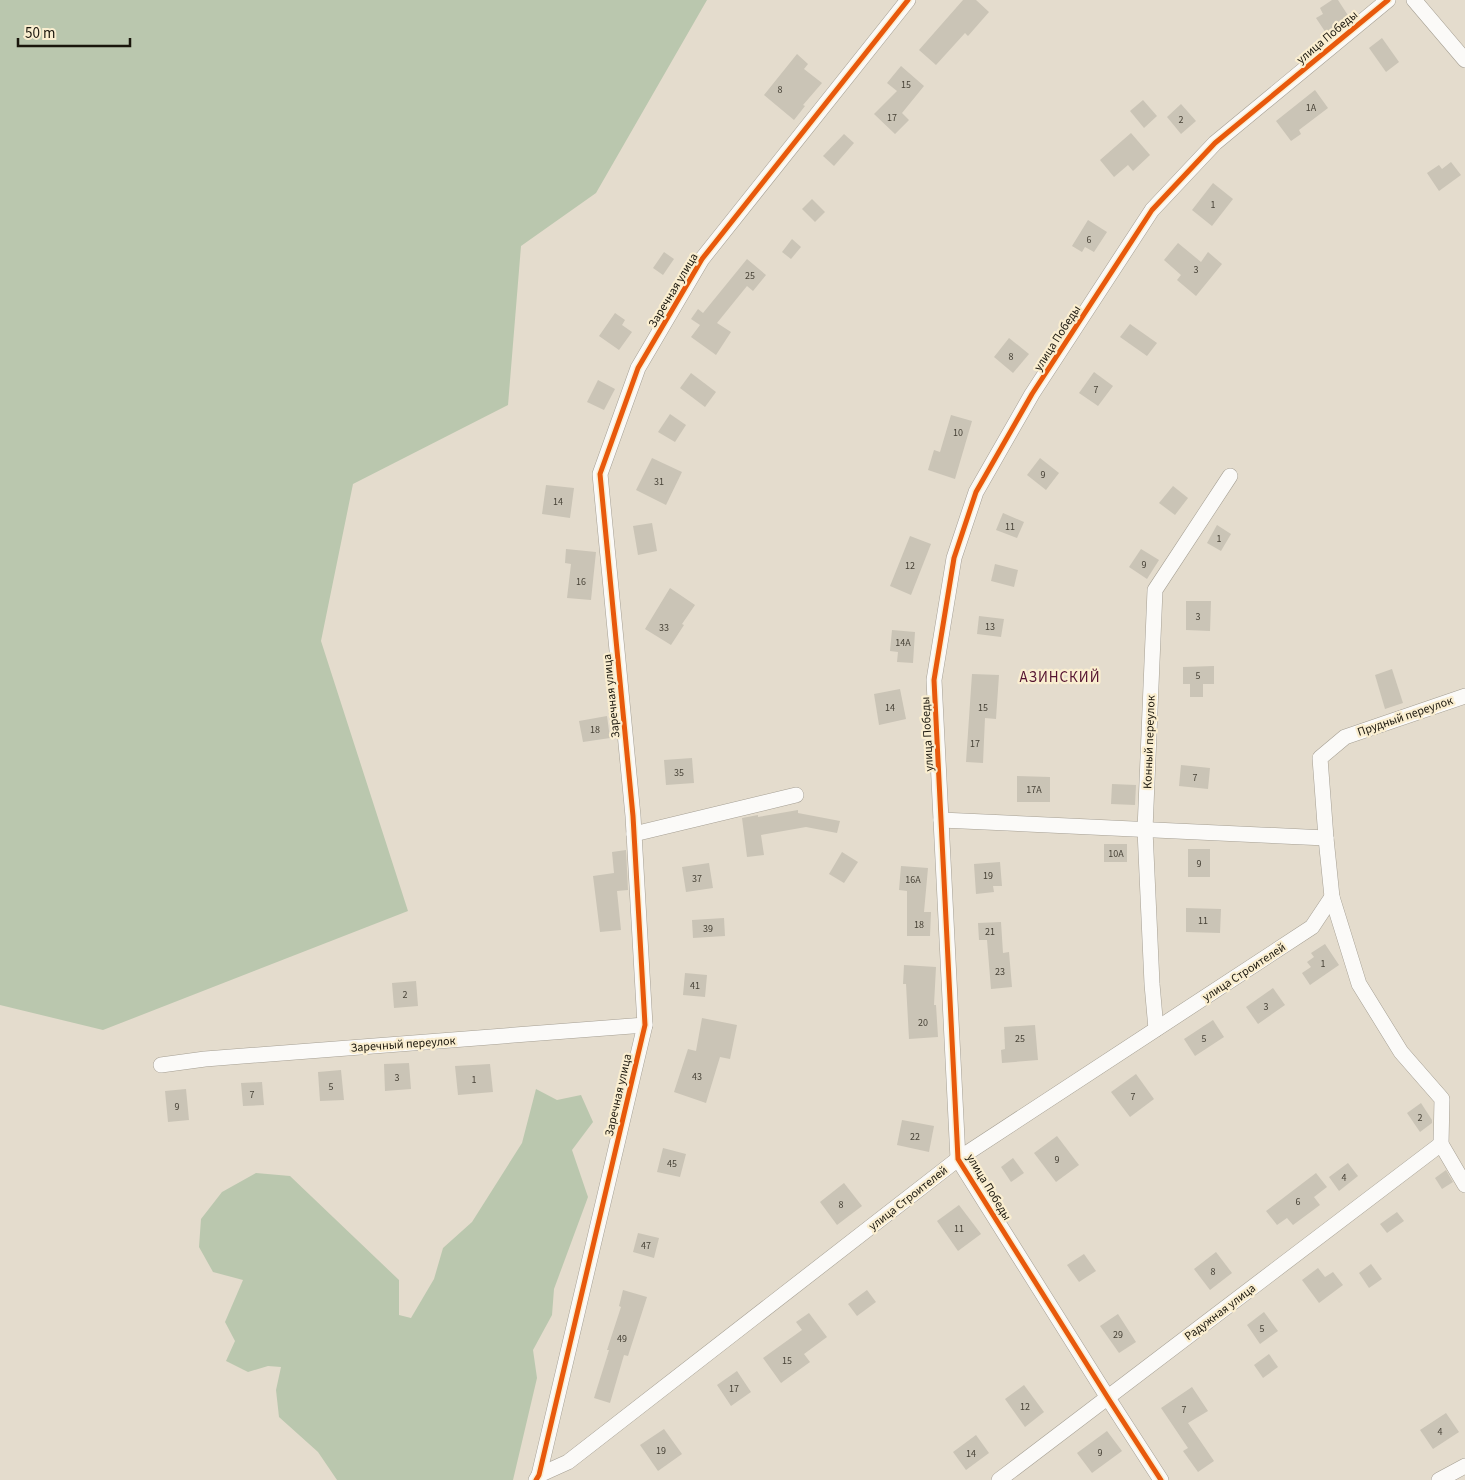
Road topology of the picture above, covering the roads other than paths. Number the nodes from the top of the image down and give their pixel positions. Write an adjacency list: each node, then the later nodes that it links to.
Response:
1 (908, 0): 10 (street, Заречная улица)
2 (1388, 0): 8 (street, улица Победы)
3 (1414, 0): 4 (street)
4 (1465, 60)
5 (1230, 476): 9 (street, Конный переулок)
6 (1465, 696): 11 (street, Прудный переулок)
7 (796, 795): 10 (street)
8 (941, 820): 9 (street); 17 (street, улица Победы)
9 (1145, 830): 11 (street); 14 (street, Конный переулок)
10 (634, 834): 13 (street, Заречная улица)
11 (1326, 838): 12 (street)
12 (1332, 897): 14 (street, улица Строителей); 16 (street)
13 (645, 1025): 15 (street, Заречный переулок); 21 (street, Заречная улица)
14 (1156, 1029): 17 (street, улица Строителей)
15 (161, 1065)
16 (1441, 1144): 18 (street); 19 (street, Радужная улица)
17 (958, 1159): 19 (street, улица Победы); 21 (street, улица Строителей)
18 (1465, 1185)
19 (1108, 1398): 22 (street, Радужная улица); 23 (street, улица Победы)
20 (1465, 1466): 24 (street)
21 (538, 1477)
22 (999, 1480)
23 (1161, 1480)
24 (1439, 1480)

